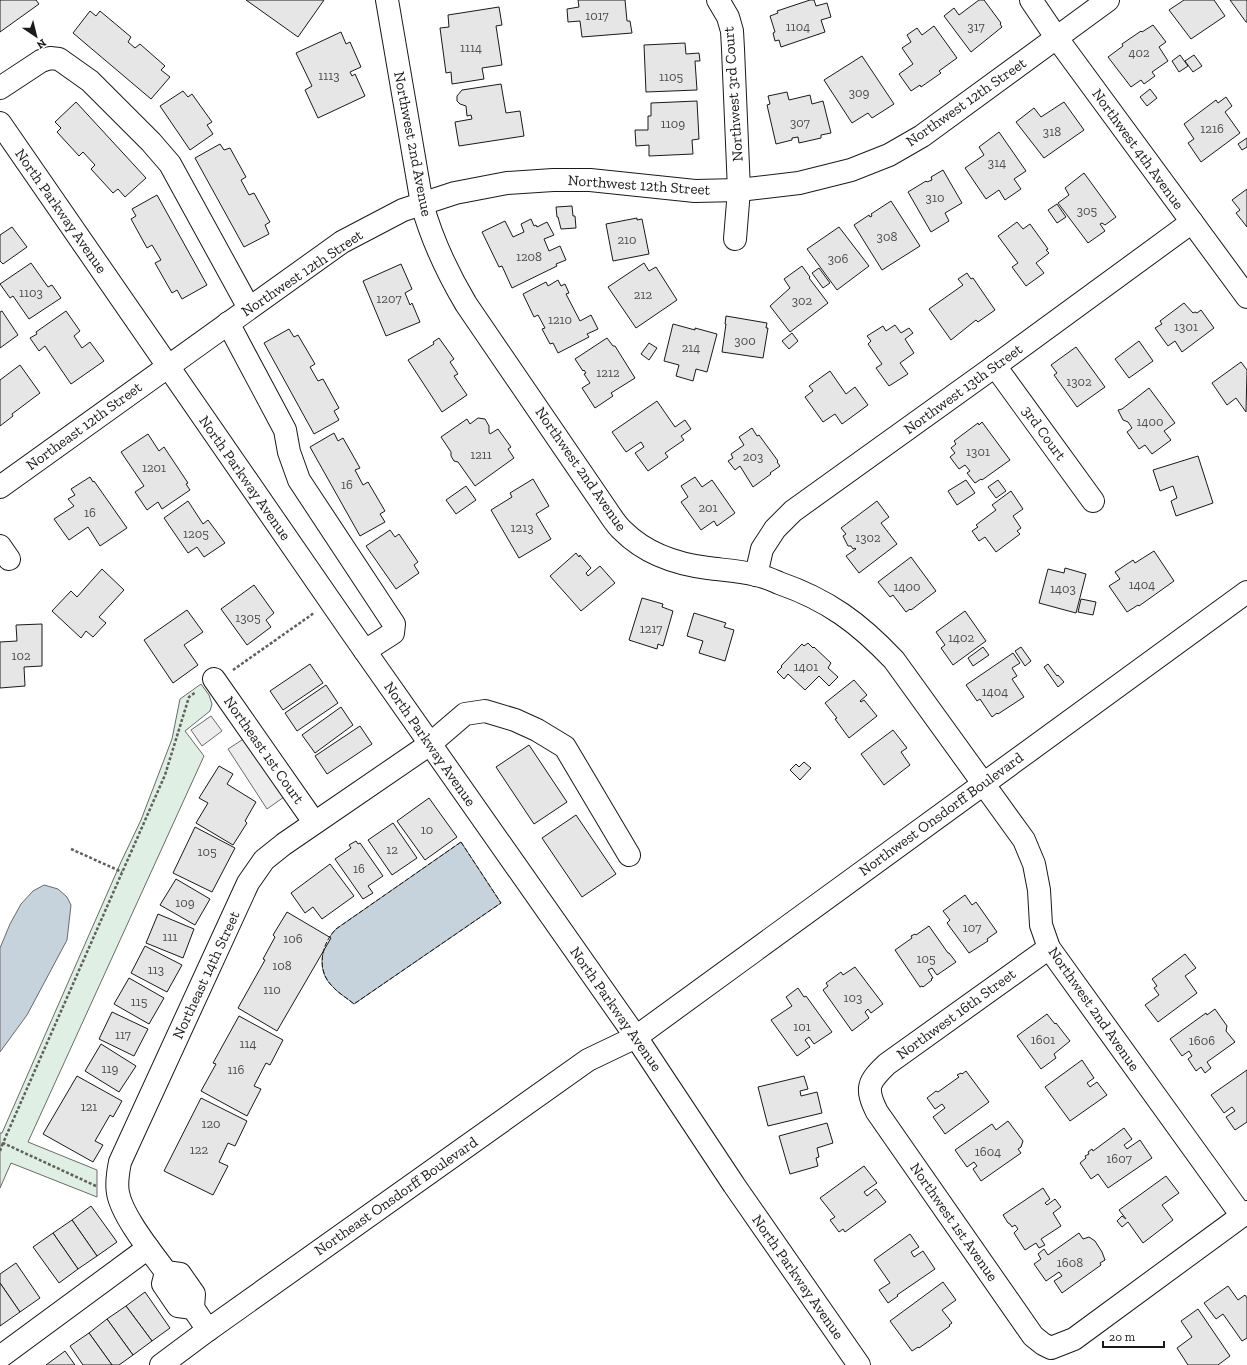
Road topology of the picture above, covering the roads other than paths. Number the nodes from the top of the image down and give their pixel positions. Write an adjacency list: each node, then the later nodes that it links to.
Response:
1 (387, 0): 10 (street, Northwest 2nd Avenue)
2 (718, 0): 9 (street, Northwest 3rd Court)
3 (1031, 0): 5 (street, Northwest 4th Avenue)
4 (1108, 0): 5 (street, Northwest 12th Street)
5 (1056, 37): 9 (street, Northwest 12th Street); 11 (street, Northwest 4th Avenue)
6 (0, 88): 14 (street)
7 (0, 123): 8 (street, North Parkway Avenue)
8 (7, 148): 16 (street, North Parkway Avenue)
9 (739, 190): 10 (street, Northwest 12th Street); 12 (street, Northwest 3rd Court)
10 (422, 204): 14 (street, Northwest 12th Street); 20 (street, Northwest 2nd Avenue)
11 (1192, 222): 13 (street, Northwest 4th Avenue); 17 (street, Northwest 13th Street)
12 (735, 239)
13 (1247, 297)
14 (249, 308): 15 (street, Northwest 12th Street)
15 (228, 323): 16 (street, Northwest 12th Street); 22 (street)
16 (168, 366): 18 (street, Northeast 12th Street); 22 (street, North Parkway Avenue)
17 (995, 366): 19 (street, 3rd Court); 20 (street, Northwest 13th Street)
18 (0, 487)
19 (1093, 501)
20 (756, 574): 25 (street, Northwest 2nd Avenue)
21 (1247, 592): 25 (street, Northwest Onsdorff Boulevard)
22 (365, 650): 24 (street, North Parkway Avenue)
23 (214, 679): 26 (street, Northeast 1st Court)
24 (430, 744): 26 (street, Northeast 14th Street); 27 (street, Northeast 14th Street); 29 (street, North Parkway Avenue)
25 (983, 783): 28 (street, Northwest 2nd Avenue); 29 (street, Northwest Onsdorff Boulevard)
26 (314, 822): 32 (street, Northeast 14th Street)
27 (629, 855)
28 (1049, 948): 30 (street, Northwest 16th Street); 31 (street, Northwest 2nd Avenue)
29 (636, 1037): 33 (street, Northeast Onsdorff Boulevard); 36 (street, North Parkway Avenue)
30 (869, 1087): 31 (street, Northwest 1st Avenue)
31 (1245, 1214)
32 (148, 1248): 33 (street, Northeast 14th Street); 34 (street)
33 (208, 1330): 35 (street, Northeast Onsdorff Boulevard)
34 (0, 1357)
35 (161, 1365)
36 (859, 1365)

